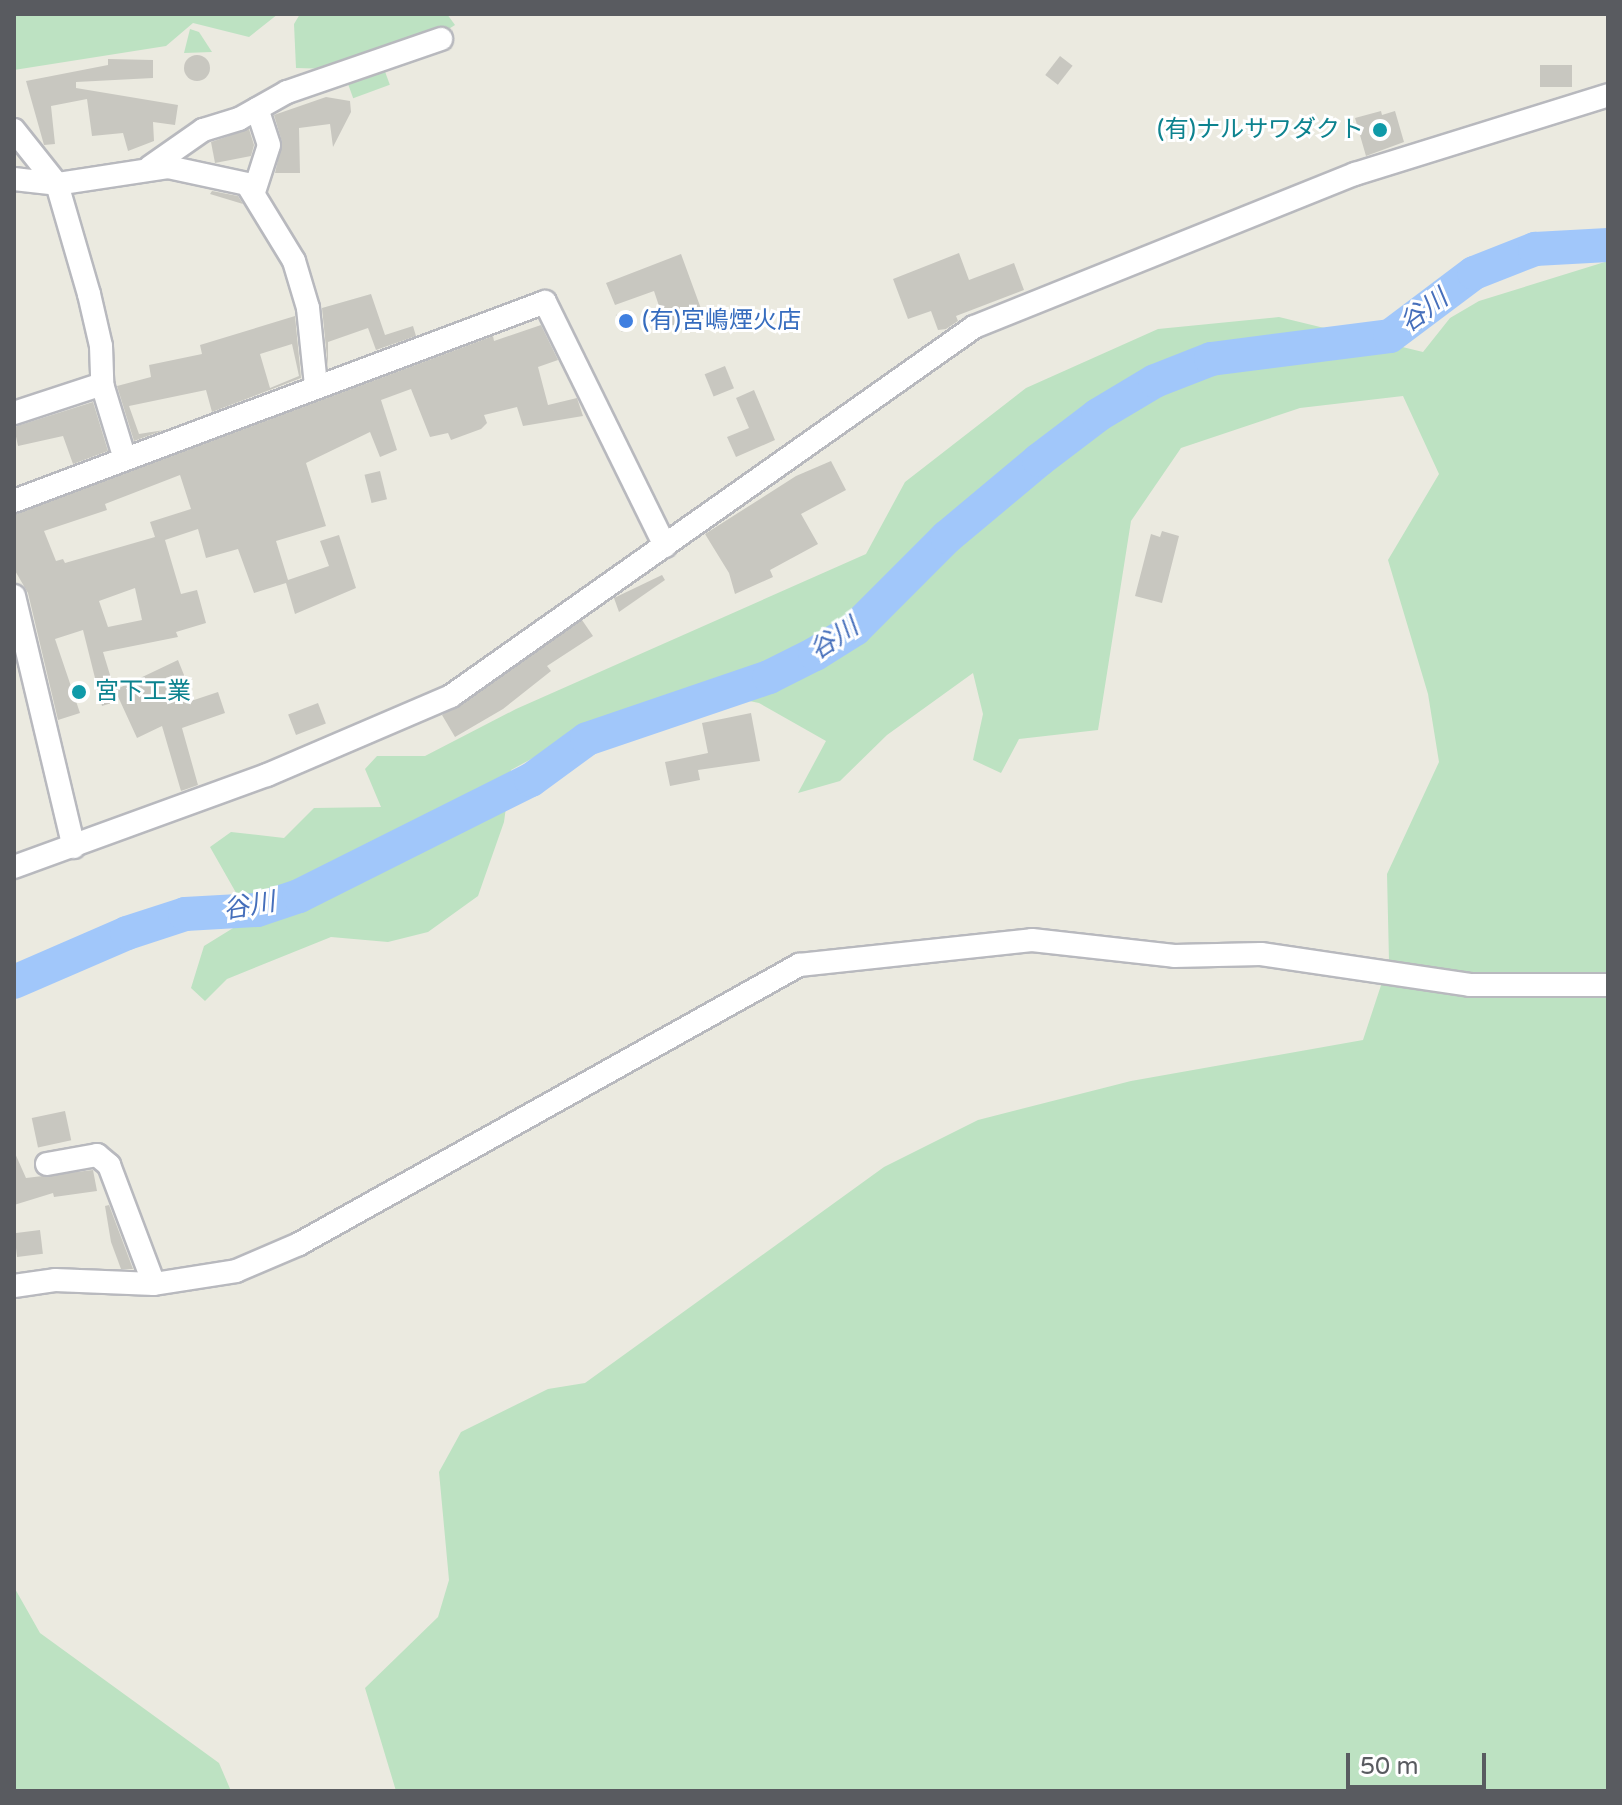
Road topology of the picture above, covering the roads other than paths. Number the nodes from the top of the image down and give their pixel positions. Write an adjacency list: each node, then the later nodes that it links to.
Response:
1 (441, 39): 3 (street)
2 (1608, 95): 14 (street)
3 (257, 109): 5 (street); 8 (street)
4 (14, 130): 7 (street)
5 (150, 167): 7 (street); 8 (street)
6 (14, 179): 7 (street)
7 (57, 184): 9 (street)
8 (254, 192): 10 (street)
9 (102, 384): 11 (street); 12 (street)
10 (316, 386): 12 (street); 14 (street)
11 (14, 413)
12 (125, 459): 13 (street)
13 (14, 501)
14 (665, 546): 16 (street)
15 (14, 596): 16 (street)
16 (74, 847): 17 (street)
17 (14, 867)
18 (1608, 985): 20 (street)
19 (47, 1164): 20 (street)
20 (154, 1284): 21 (street)
21 (14, 1286)

